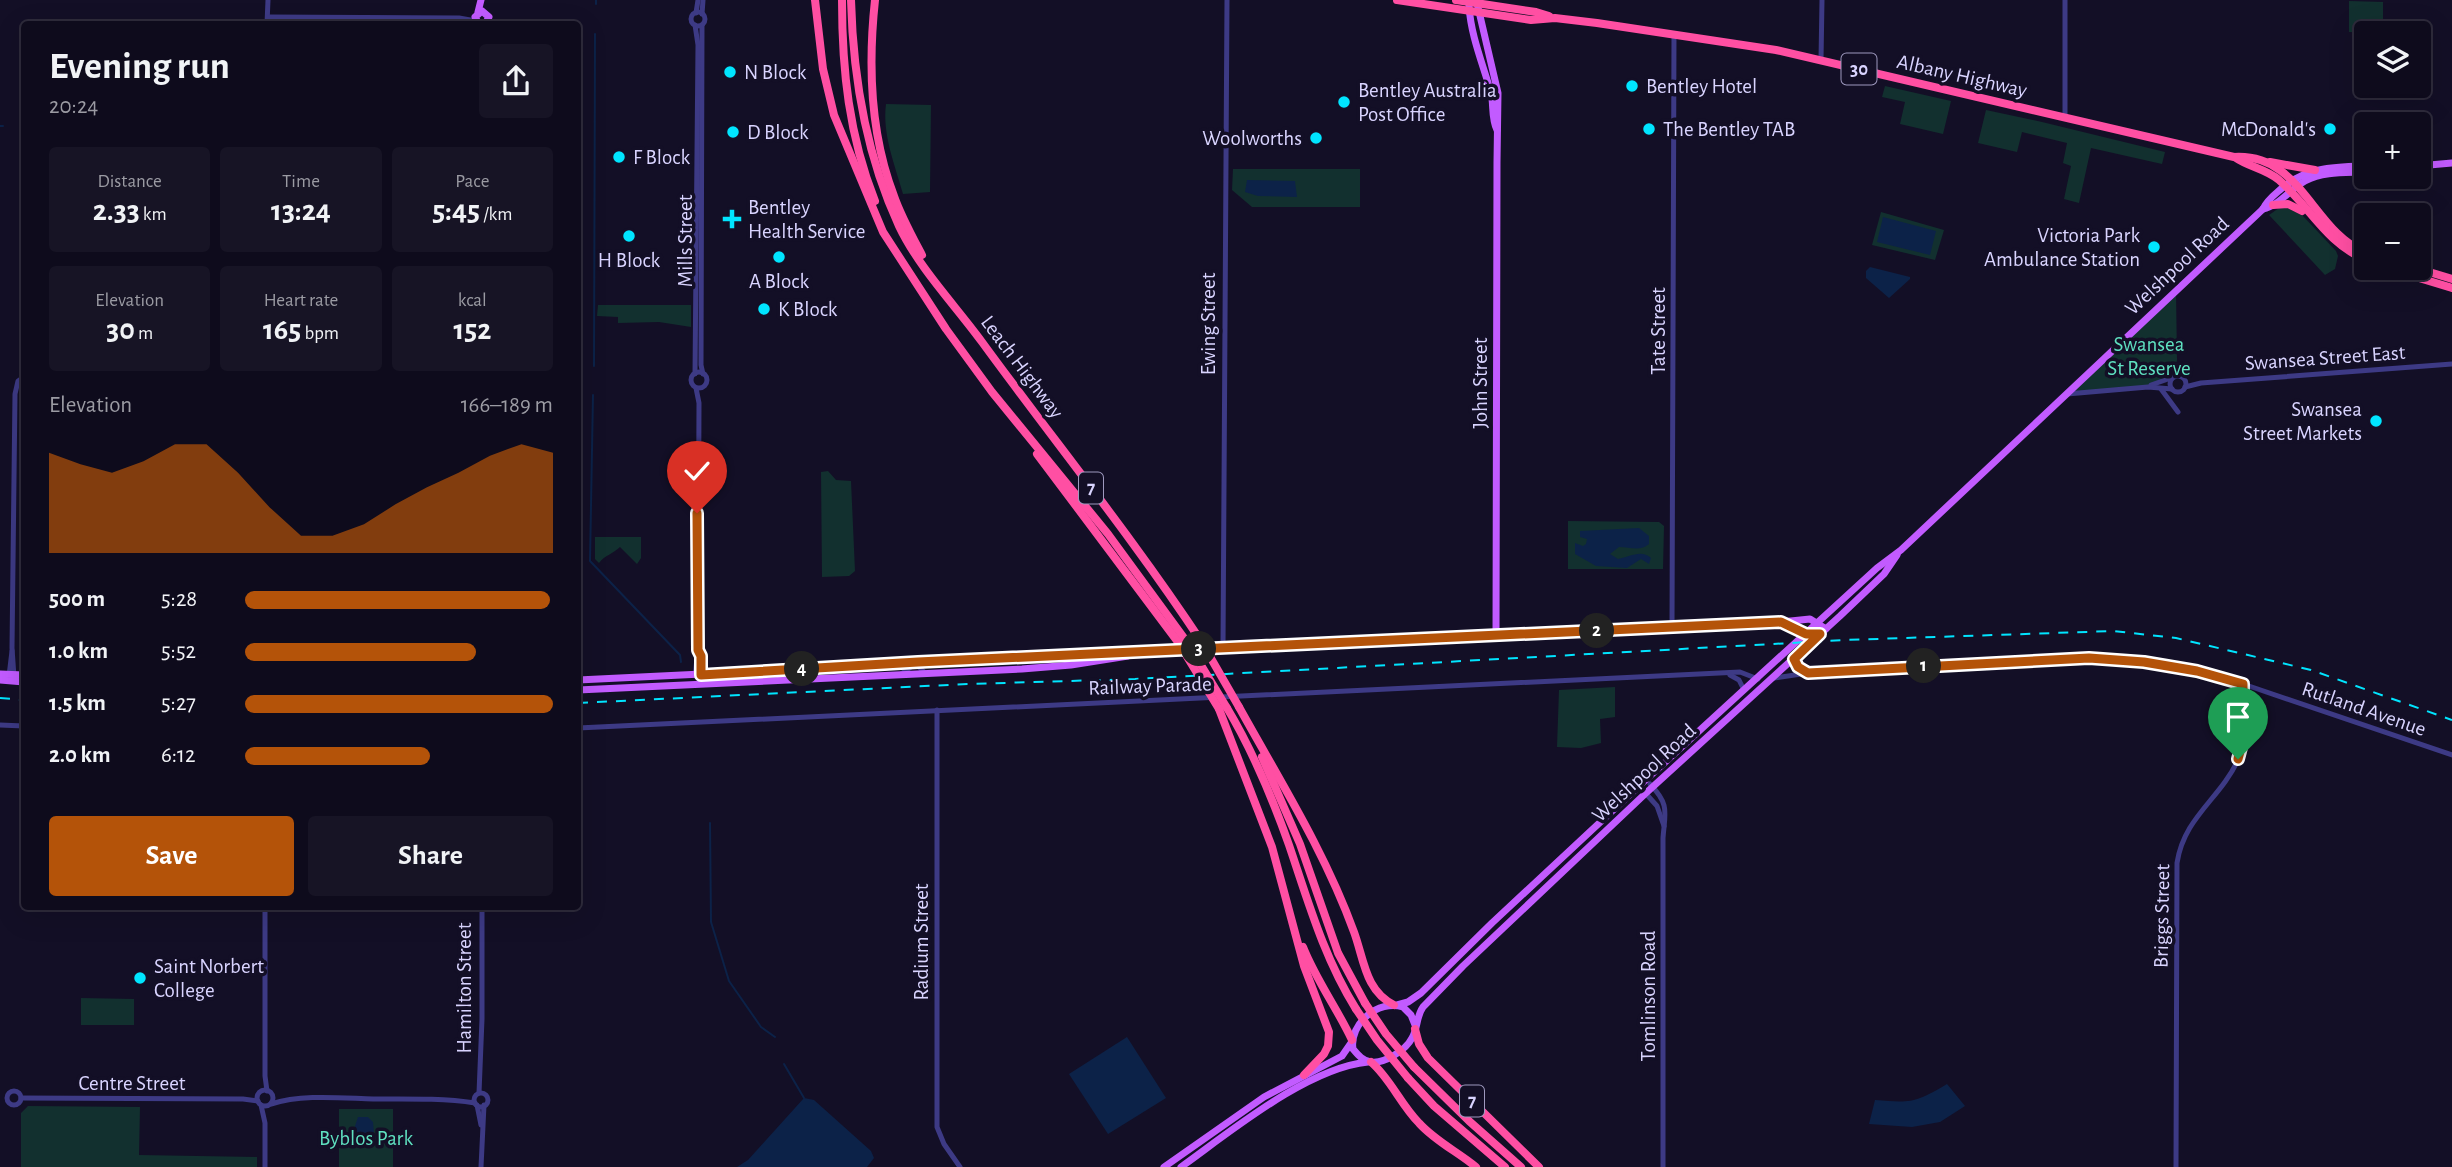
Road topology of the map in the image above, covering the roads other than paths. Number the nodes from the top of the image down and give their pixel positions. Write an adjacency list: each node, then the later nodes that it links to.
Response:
1 (268, 0): 16 (street)
2 (483, 0): 17 (main road)
3 (698, 0): 15 (street)
4 (703, 0): 15 (street)
5 (814, 0): 37 (highway)
6 (842, 0): 37 (highway, 7)
7 (851, 0): 39 (highway, Leach Highway / 7)
8 (875, 0): 39 (highway)
9 (1227, 0): 66 (street, Ewing Street)
10 (1396, 0): 14 (highway, Albany Highway / 30)
11 (1456, 0): 14 (highway, Albany Highway / 30)
12 (1822, 0): 21 (street)
13 (2065, 0): 22 (street)
14 (1473, 5): 20 (highway, Albany Highway / 30); 64 (main road, John Street)
15 (699, 13): 19 (street); 19 (street)
16 (268, 17): 17 (street); 18 (street)
17 (479, 17)
18 (267, 21)
19 (699, 25): 45 (street, Mills Street); 46 (street, Mills Street)
20 (1674, 34): 21 (highway, Albany Highway / 30); 60 (street, Tate Street)
21 (1821, 60): 22 (highway, Albany Highway / 30)
22 (2065, 118): 23 (highway, Albany Highway / 30)
23 (2234, 158): 24 (highway, 30); 31 (highway, 30)
24 (2263, 162): 28 (highway); 30 (highway, 30)
25 (2452, 163): 26 (main road)
26 (2431, 165)
27 (2354, 167): 28 (main road)
28 (2315, 170): 30 (main road)
29 (2354, 173): 30 (main road)
30 (2295, 182): 31 (main road, Welshpool Road); 35 (highway, 30)
31 (2287, 189): 32 (main road, Welshpool Road); 33 (main road, Welshpool Road); 34 (highway, 30)
32 (2273, 205): 33 (main road, Welshpool Road); 34 (highway)
33 (2263, 209): 54 (main road, Welshpool Road)
34 (2313, 219): 36 (highway, 30)
35 (2354, 247)
36 (2354, 253)
37 (897, 256): 43 (highway, 7)
38 (2431, 273): 40 (highway)
39 (932, 276): 86 (highway, Leach Highway / 7, bridge)
40 (2452, 279)
41 (2426, 280): 42 (highway)
42 (2452, 288)
43 (946, 328): 57 (highway, 7); 61 (highway)
44 (2452, 364): 49 (street, Swansea Street East)
45 (695, 374): 46 (street); 51 (street, Mills Street)
46 (703, 374): 51 (street, Mills Street)
47 (2173, 378): 49 (street); 50 (street); 53 (street)
48 (21, 379): 75 (street)
49 (2185, 383): 53 (street)
50 (2148, 387): 52 (street); 54 (street)
51 (699, 388): 74 (street)
52 (2159, 388): 53 (street); 55 (street)
53 (2172, 389)
54 (2067, 394): 56 (main road, Welshpool Road)
55 (2178, 412)
56 (1901, 550): 59 (main road, Welshpool Road); 62 (main road, Welshpool Road)
57 (1126, 560): 61 (highway); 65 (highway, 7)
58 (1781, 622): 59 (main road); 60 (main road); 63 (main road)
59 (1819, 622): 62 (main road); 63 (main road, Welshpool Road)
60 (1672, 627): 64 (main road)
61 (1171, 632): 65 (highway)
62 (1823, 632): 63 (main road); 68 (main road, Welshpool Road)
63 (1806, 634): 77 (main road, Welshpool Road)
64 (1496, 635): 66 (main road)
65 (1183, 642): 84 (highway, 7, bridge)
66 (1223, 648): 67 (main road)
67 (1149, 652): 69 (main road); 70 (main road)
68 (1794, 659): 71 (street); 76 (main road, Welshpool Road)
69 (918, 662): 70 (street); 72 (street); 74 (main road)
70 (925, 673): 72 (main road)
71 (1808, 673): 76 (street, Rutland Avenue); 79 (street, Rutland Avenue)
72 (901, 674): 81 (main road)
73 (1724, 674): 77 (street, Railway Parade); 83 (street); 85 (street, Railway Parade)
74 (698, 676): 78 (main road); 80 (street); 81 (street)
75 (8, 677)
76 (1773, 678): 93 (main road, Welshpool Road)
77 (1758, 679): 83 (main road, Welshpool Road)
78 (581, 680)
79 (2243, 684): 90 (street, Rutland Avenue); 122 (street, Briggs Street)
80 (689, 685): 81 (main road); 82 (main road)
81 (711, 685)
82 (581, 690)
83 (1744, 690): 91 (main road, Welshpool Road)
84 (1223, 708): 96 (highway); 118 (highway, 7, bridge)
85 (937, 710): 89 (street, Railway Parade); 114 (street, Radium Street)
86 (1247, 722): 99 (highway, 7); 119 (highway, 7, bridge)
87 (0, 724): 88 (street)
88 (21, 726)
89 (581, 728)
90 (2452, 755)
91 (1646, 779): 92 (main road, Welshpool Road); 93 (street, Tomlinson Road)
92 (1639, 786): 94 (street, Tomlinson Road); 99 (main road, Welshpool Road)
93 (1653, 787): 94 (main road, Welshpool Road); 95 (street, Tomlinson Road)
94 (1646, 793): 95 (street, Tomlinson Road); 100 (main road, Welshpool Road)
95 (1664, 826): 121 (street, Tomlinson Road)
96 (1284, 891): 101 (highway); 103 (highway)
97 (265, 910): 104 (street)
98 (482, 910): 107 (street, Hamilton Street)
99 (1395, 1005): 100 (main road); 101 (main road)
100 (1415, 1027): 102 (main road); 120 (highway, 7)
101 (1352, 1041): 102 (main road); 103 (main road)
102 (1370, 1062): 110 (main road); 117 (highway, 7)
103 (1304, 1075): 111 (main road)
104 (263, 1097): 105 (street, Centre Street); 106 (street, Centre Street); 108 (street, Centre Street); 108 (street); 109 (street)
105 (4, 1098)
106 (286, 1099): 107 (street, Centre Street); 108 (street, Centre Street)
107 (479, 1099): 113 (street, Hamilton Street)
108 (270, 1105): 109 (street)
109 (265, 1123): 112 (street)
110 (1241, 1125): 111 (main road); 116 (main road)
111 (1218, 1128): 115 (main road)
112 (265, 1167)
113 (481, 1167)
114 (960, 1167)
115 (1164, 1167)
116 (1181, 1167)
117 (1476, 1167)
118 (1505, 1167)
119 (1521, 1167)
120 (1539, 1167)
121 (1663, 1167)
122 (2176, 1167)

